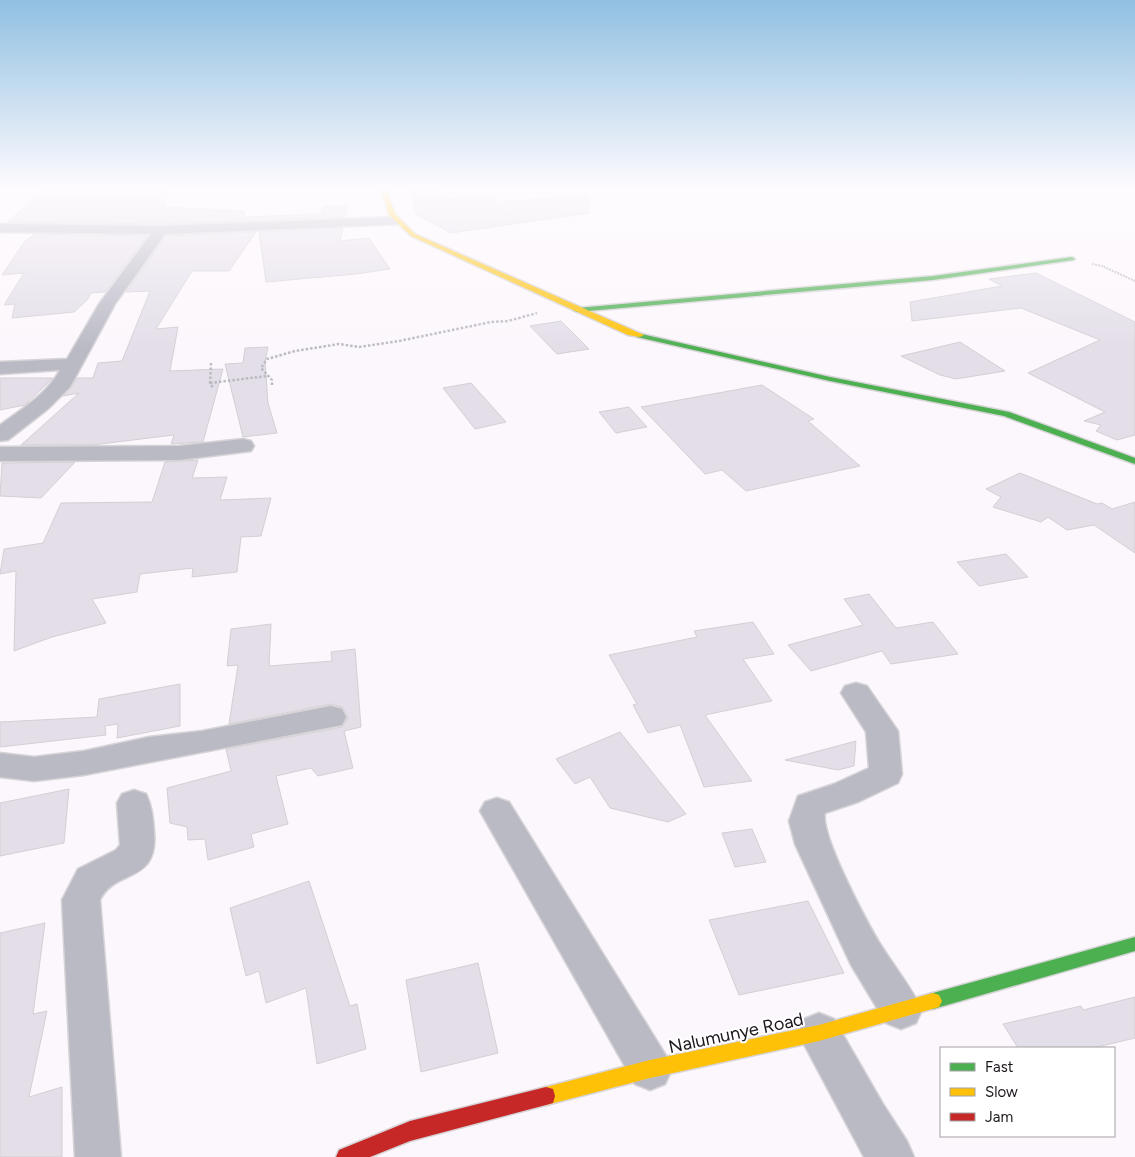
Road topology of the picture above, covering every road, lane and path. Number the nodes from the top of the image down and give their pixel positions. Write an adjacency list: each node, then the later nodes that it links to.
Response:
1 (153, 241): 7 (street)
2 (425, 241): 5 (street)
3 (1072, 259): 4 (path); 5 (street)
4 (1135, 281)
5 (571, 307): 9 (path); 16 (street)
6 (210, 363): 10 (path)
7 (76, 364): 8 (street); 13 (street)
8 (0, 368)
9 (268, 376): 10 (path); 11 (path)
10 (210, 383): 12 (path)
11 (272, 386)
12 (212, 388)
13 (0, 435)
14 (243, 446): 15 (street)
15 (0, 454)
16 (1135, 461)
17 (856, 693): 23 (street)
18 (331, 717): 19 (street)
19 (0, 765)
20 (134, 803): 26 (street)
21 (497, 811): 25 (street)
22 (1135, 944): 23 (street, Nalumunye Road)
23 (901, 1010): 24 (street, Nalumunye Road)
24 (819, 1033): 25 (street, Nalumunye Road); 28 (street)
25 (650, 1069): 27 (street, Nalumunye Road)
26 (98, 1157)
27 (346, 1157)
28 (890, 1157)

